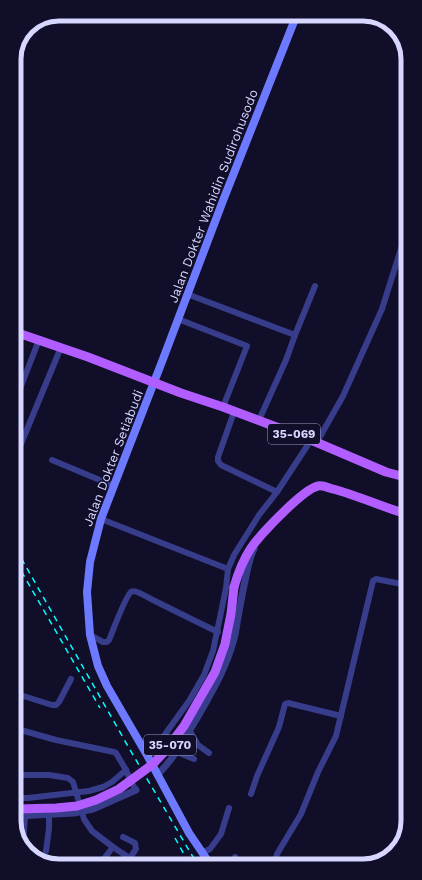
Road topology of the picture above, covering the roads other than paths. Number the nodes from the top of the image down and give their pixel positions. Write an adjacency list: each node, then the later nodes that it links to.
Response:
1 (294, 21): 4 (main road, Jalan Dokter Wahidin Sudirohusodo)
2 (401, 251): 16 (street)
3 (315, 286): 7 (street)
4 (187, 294): 5 (main road, Jalan Dokter Wahidin Sudirohusodo); 7 (street)
5 (178, 320): 11 (main road, Jalan Dokter Wahidin Sudirohusodo); 13 (street)
6 (21, 334): 11 (main road, 35-069)
7 (294, 335): 15 (street)
8 (21, 339): 9 (main road, 35-069)
9 (37, 344): 10 (main road, 35-069); 12 (street)
10 (59, 352): 11 (main road, 35-069); 17 (street)
11 (153, 385): 13 (main road, 35-069); 20 (main road, Jalan Dokter Setiabudi)
12 (21, 386)
13 (224, 407): 14 (main road, 35-069)
14 (234, 412): 15 (main road, 35-069); 21 (street)
15 (259, 420): 16 (main road, 35-069)
16 (314, 441): 19 (main road, 35-069); 21 (street)
17 (21, 444)
18 (52, 460): 20 (street)
19 (401, 476)
20 (114, 486): 23 (main road, Jalan Dokter Setiabudi)
21 (277, 492): 25 (street)
22 (401, 512): 24 (main road, 35-070)
23 (101, 519): 25 (street); 28 (main road, Jalan Dokter Setiabudi)
24 (267, 529): 29 (street); 47 (main road, 35-070, bridge)
25 (228, 569): 27 (street)
26 (401, 584): 32 (street)
27 (218, 632): 28 (street); 29 (street)
28 (90, 635): 37 (main road, Jalan Dokter Setiabudi)
29 (209, 678): 34 (street); 37 (street)
30 (71, 679): 31 (street)
31 (21, 695)
32 (341, 716): 44 (street); 60 (street)
33 (21, 730): 39 (street)
34 (189, 731): 35 (street); 36 (street)
35 (177, 752): 38 (street); 40 (street)
36 (210, 753)
37 (147, 756): 40 (main road, Jalan Dokter Setiabudi)
38 (194, 759)
39 (126, 771): 42 (street); 43 (street)
40 (156, 772): 56 (main road, Jalan Dokter Setiabudi)
41 (21, 774): 43 (street)
42 (136, 790): 48 (street)
43 (76, 792): 45 (street); 48 (street, bridge)
44 (251, 794)
45 (21, 798)
46 (229, 808): 56 (street)
47 (21, 809)
48 (81, 809): 49 (street); 54 (street)
49 (49, 815): 51 (street); 55 (street)
50 (21, 816): 51 (street)
51 (25, 816): 52 (street)
52 (24, 837)
53 (123, 837): 57 (street)
54 (113, 847): 57 (street); 58 (street)
55 (46, 851)
56 (202, 853): 59 (main road, Jalan Dokter Setiabudi)
57 (130, 858)
58 (104, 859)
59 (206, 859)
60 (276, 859)

